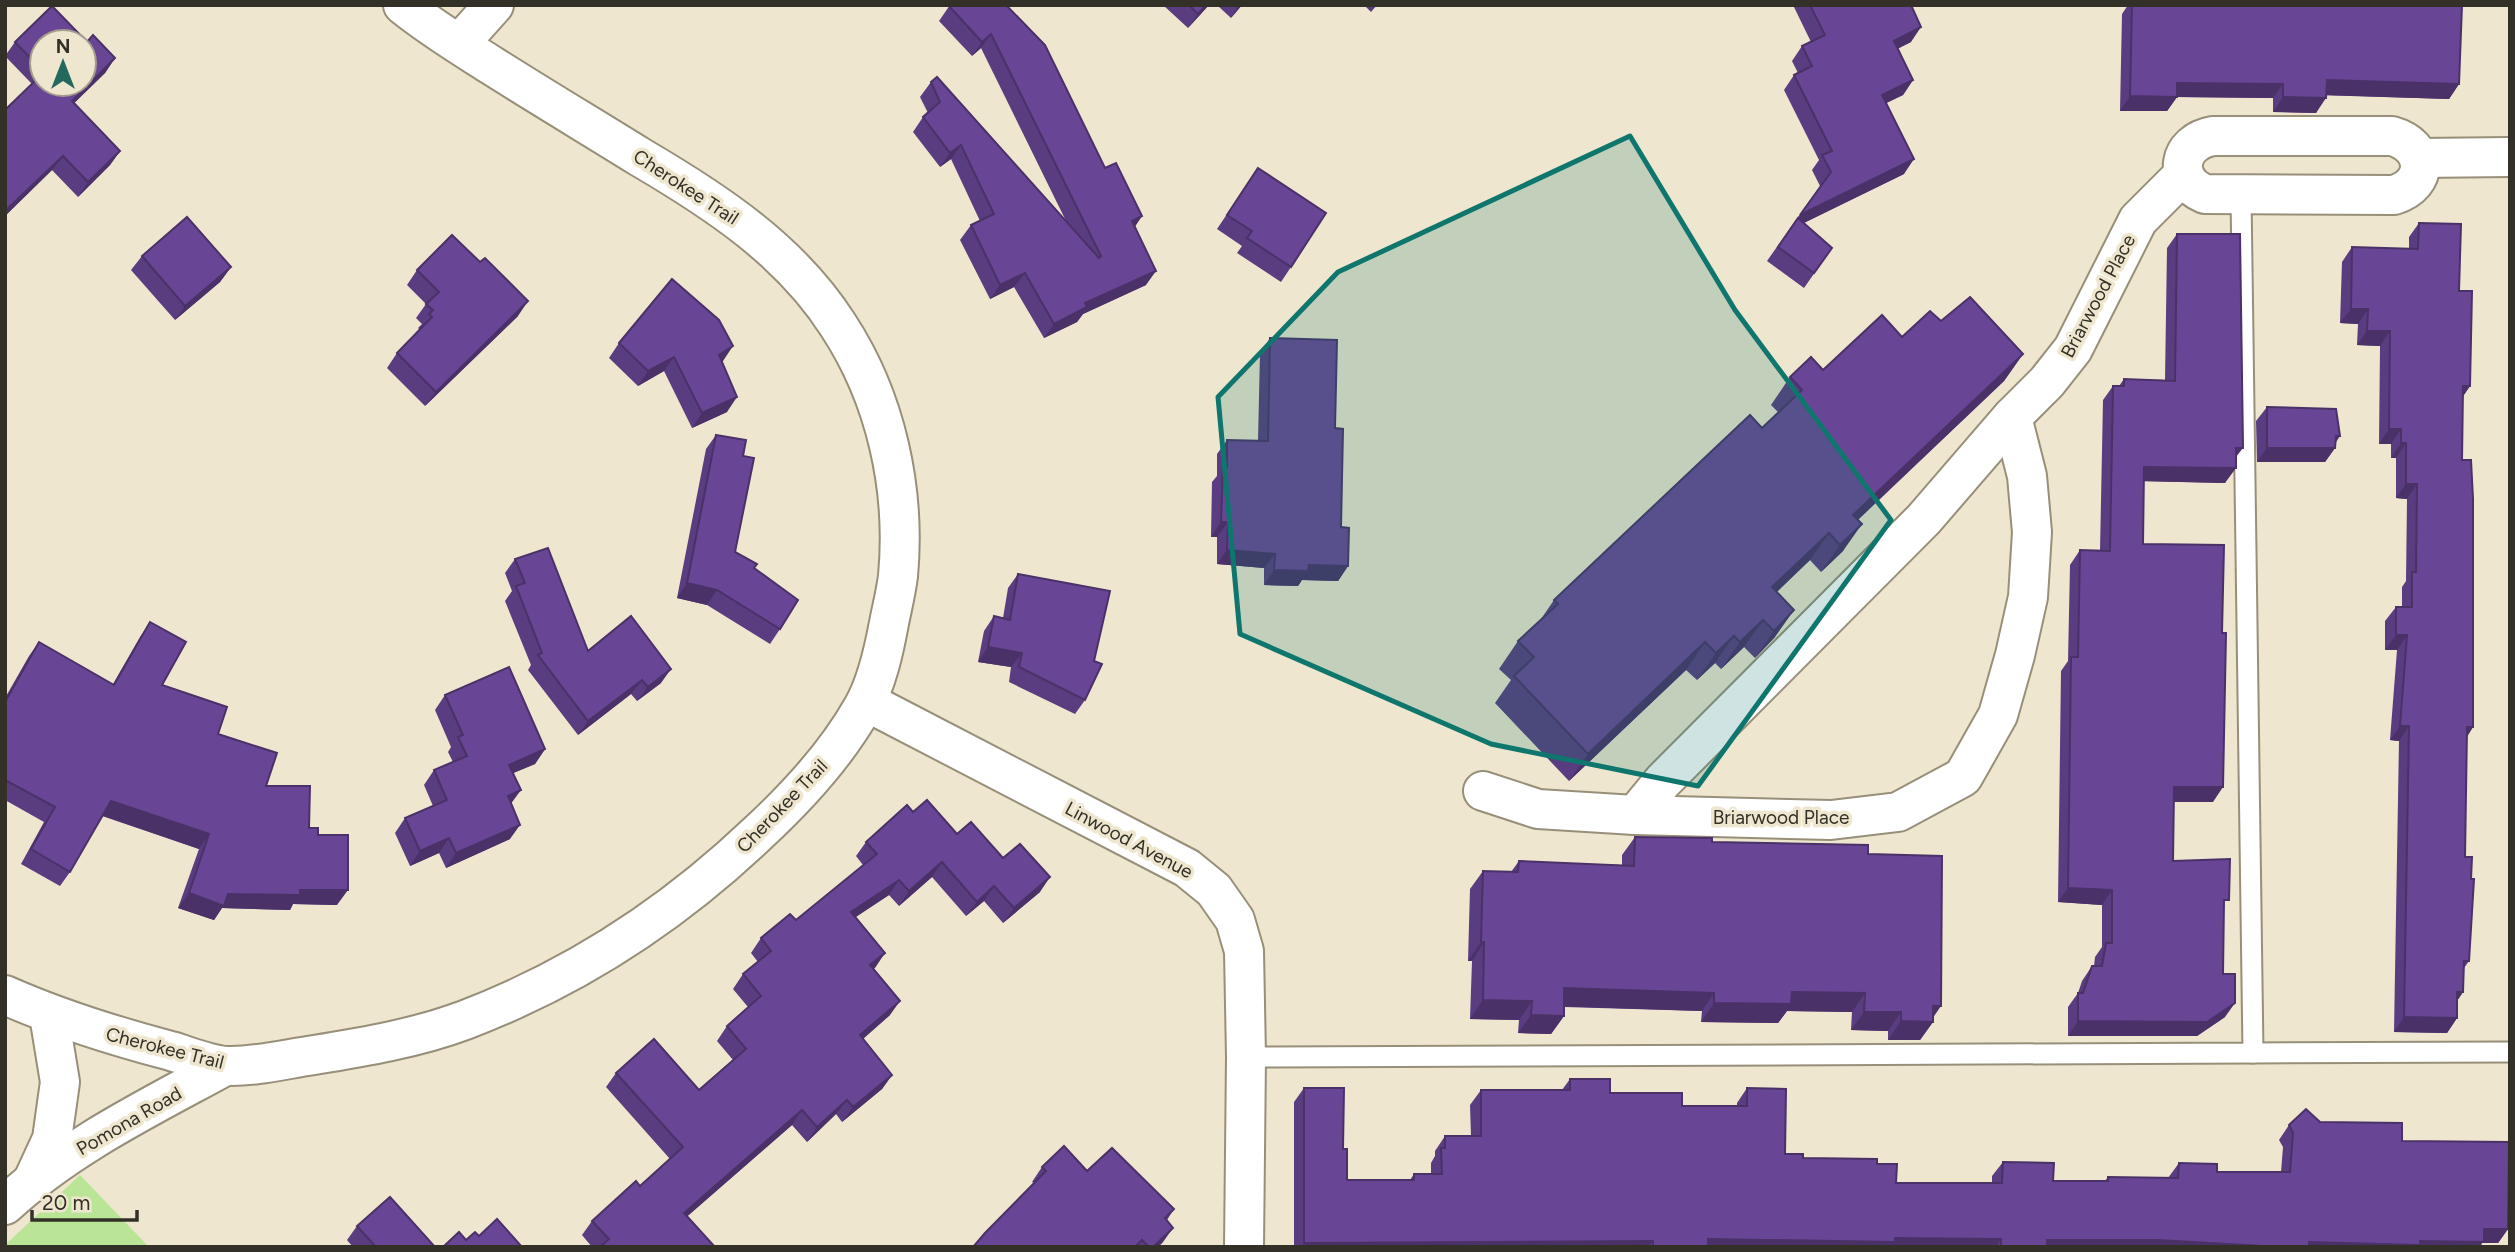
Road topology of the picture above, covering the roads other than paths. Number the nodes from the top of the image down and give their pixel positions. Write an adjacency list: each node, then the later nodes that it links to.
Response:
1 (402, 5): 3 (street, Cherokee Trail)
2 (494, 5): 3 (street)
3 (458, 44): 9 (street, Cherokee Trail)
4 (2510, 157): 5 (street)
5 (2420, 158): 6 (street, Briarwood Place); 7 (street)
6 (2184, 174): 7 (street); 8 (street, Briarwood Place)
7 (2241, 195): 14 (lane)
8 (2012, 417): 11 (street, Briarwood Place); 11 (street, Briarwood Place)
9 (867, 702): 16 (street, Linwood Avenue); 17 (street, Cherokee Trail)
10 (1483, 792): 11 (street, Briarwood Place)
11 (1635, 815)
12 (5, 995): 13 (street, Cherokee Trail)
13 (49, 1015): 17 (street, Cherokee Trail); 18 (street, Pomona Road)
14 (2253, 1052): 15 (lane); 16 (lane)
15 (2510, 1052)
16 (1246, 1057): 20 (street, Linwood Avenue)
17 (225, 1066): 18 (street, Pomona Road)
18 (34, 1178): 19 (street, Pomona Road)
19 (5, 1205)
20 (1244, 1247)

